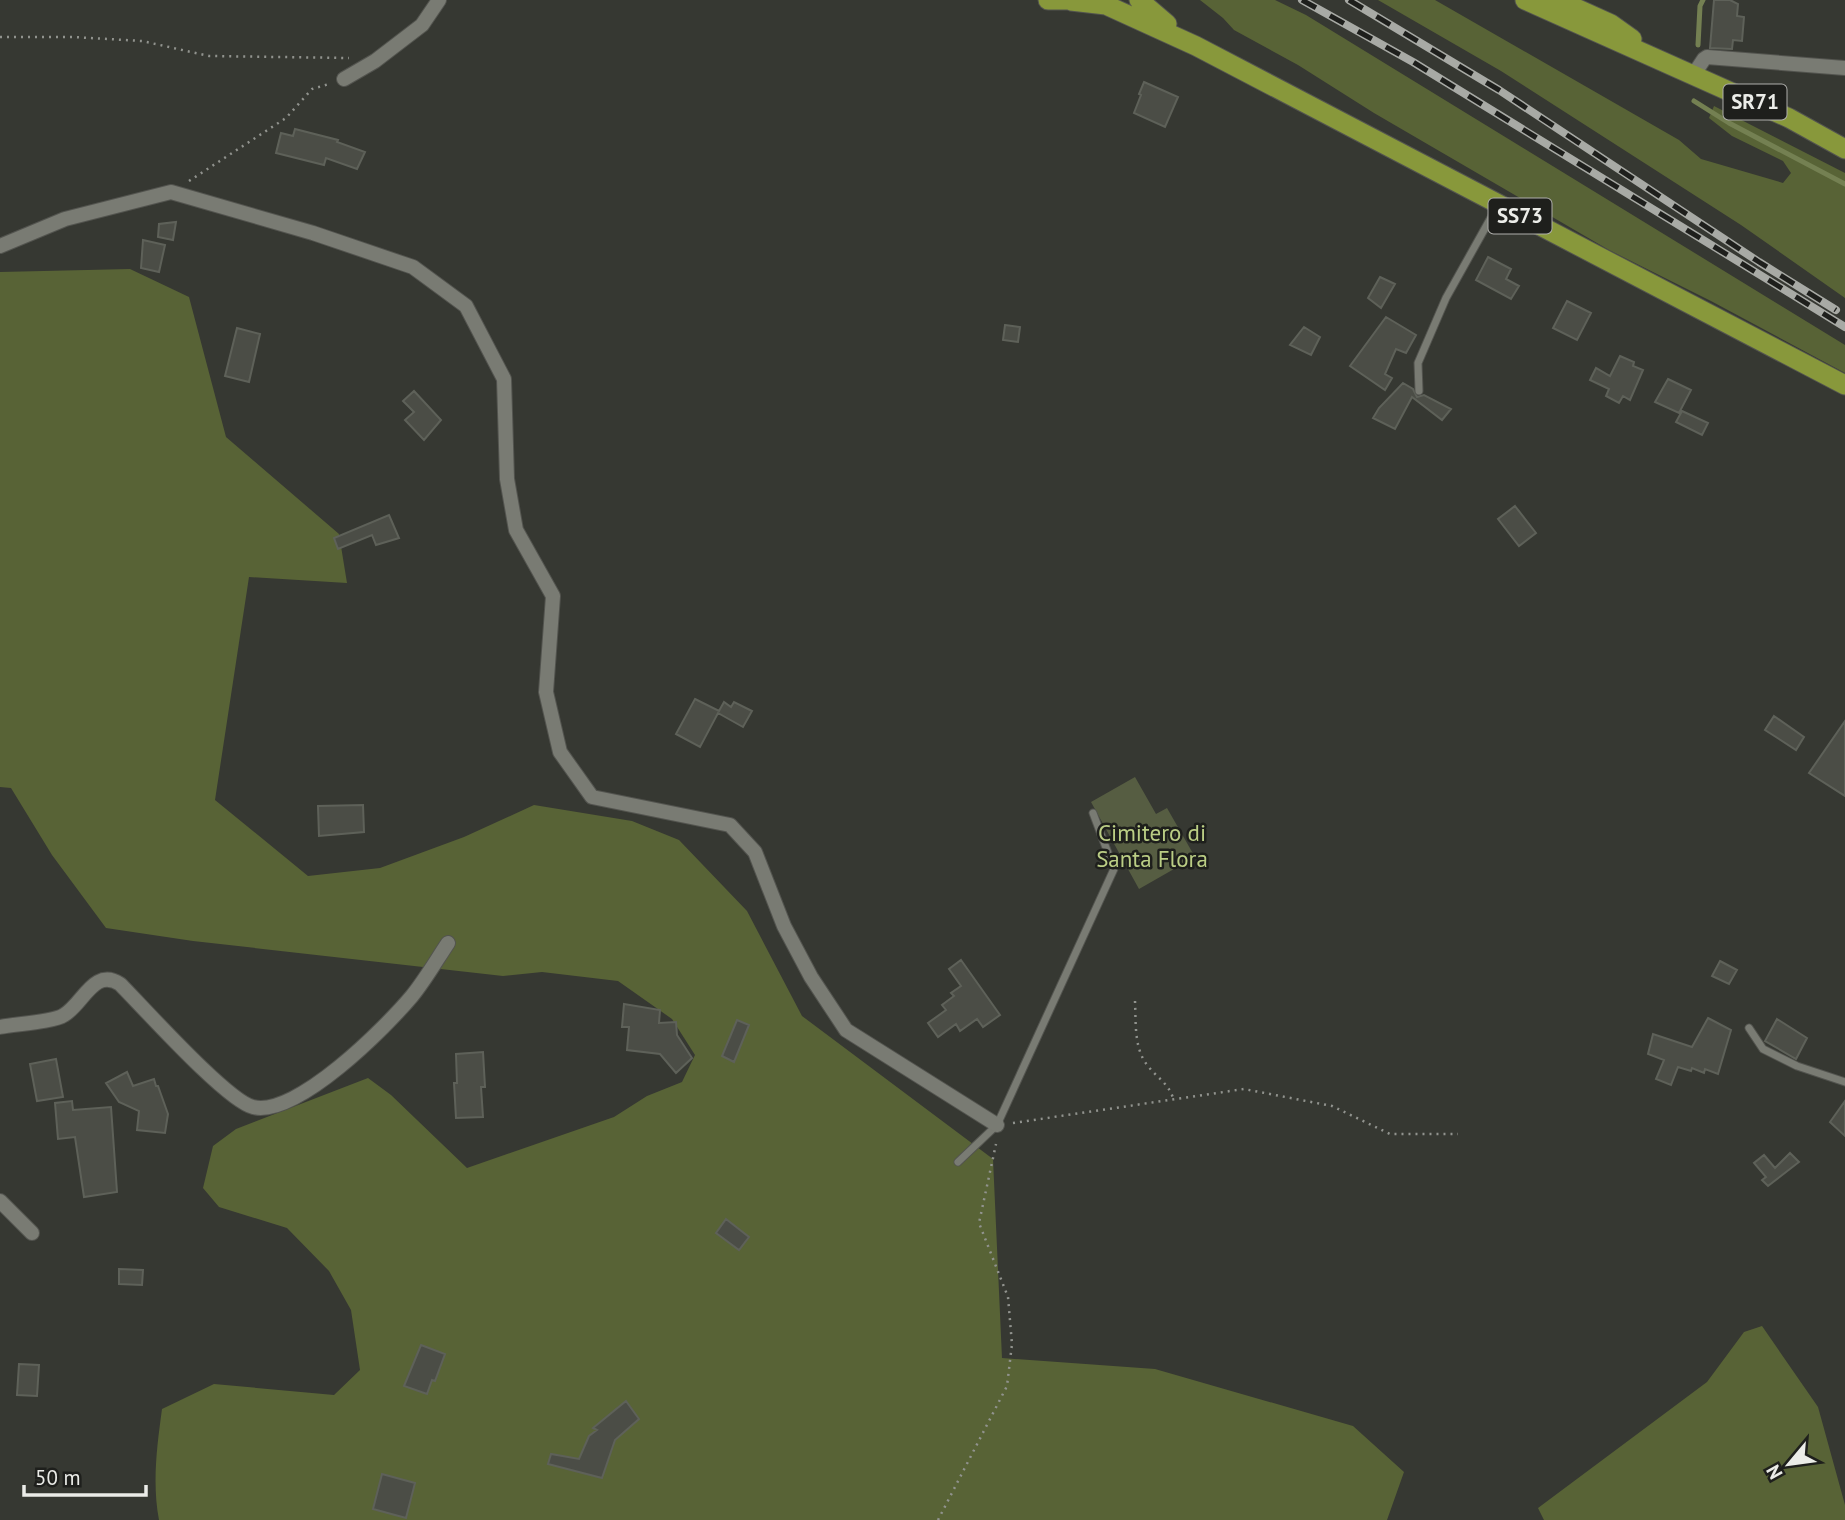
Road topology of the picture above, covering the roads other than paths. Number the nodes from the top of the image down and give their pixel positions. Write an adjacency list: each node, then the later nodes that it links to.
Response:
1 (439, 0): 11 (street)
2 (1048, 0): 3 (main road, SS73)
3 (1072, 0): 7 (main road, SS73)
4 (1139, 0): 7 (main road, SS73)
5 (1525, 0): 8 (main road, SR71)
6 (1558, 0): 8 (main road, SR71)
7 (1196, 46): 13 (main road, SS73)
8 (1662, 60): 10 (main road, SR71)
9 (1845, 68): 10 (street)
10 (1694, 74): 12 (main road, SR71)
11 (344, 79)
12 (1845, 149)
13 (1499, 204): 15 (main road, SS73); 16 (lane)
14 (0, 246): 22 (street)
15 (1845, 385)
16 (1419, 391)
17 (1093, 813): 22 (lane)
18 (448, 943): 19 (street)
19 (0, 1027)
20 (1749, 1028): 21 (lane)
21 (1845, 1082)
22 (997, 1125): 23 (lane)
23 (958, 1162)
24 (0, 1201): 25 (street)
25 (32, 1233)

